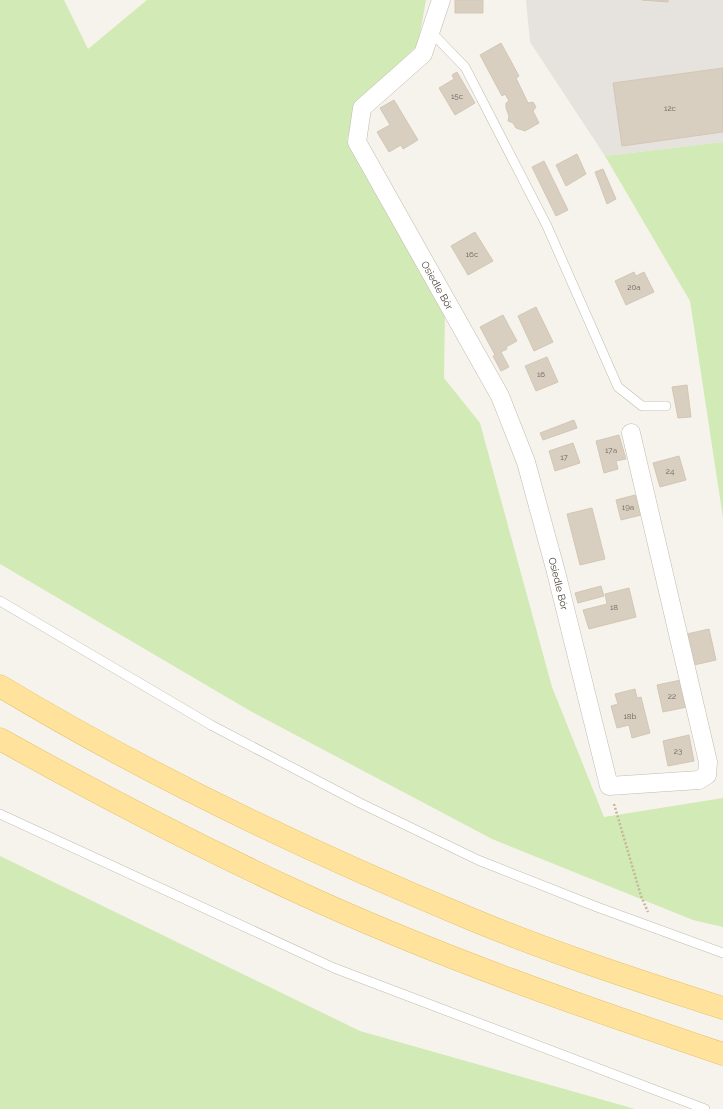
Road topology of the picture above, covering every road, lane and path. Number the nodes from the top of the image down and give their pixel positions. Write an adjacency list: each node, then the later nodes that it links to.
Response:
1 (440, 0): 2 (street, Osiedle Bór)
2 (430, 30): 3 (lane); 8 (street, Osiedle Bór)
3 (666, 406)
4 (631, 434): 8 (street)
5 (0, 601): 10 (lane)
6 (0, 686): 12 (main road)
7 (0, 739): 13 (main road)
8 (609, 786): 10 (path)
9 (0, 814): 14 (lane)
10 (655, 928): 11 (lane)
11 (723, 953)
12 (723, 1008)
13 (723, 1054)
14 (706, 1109)

